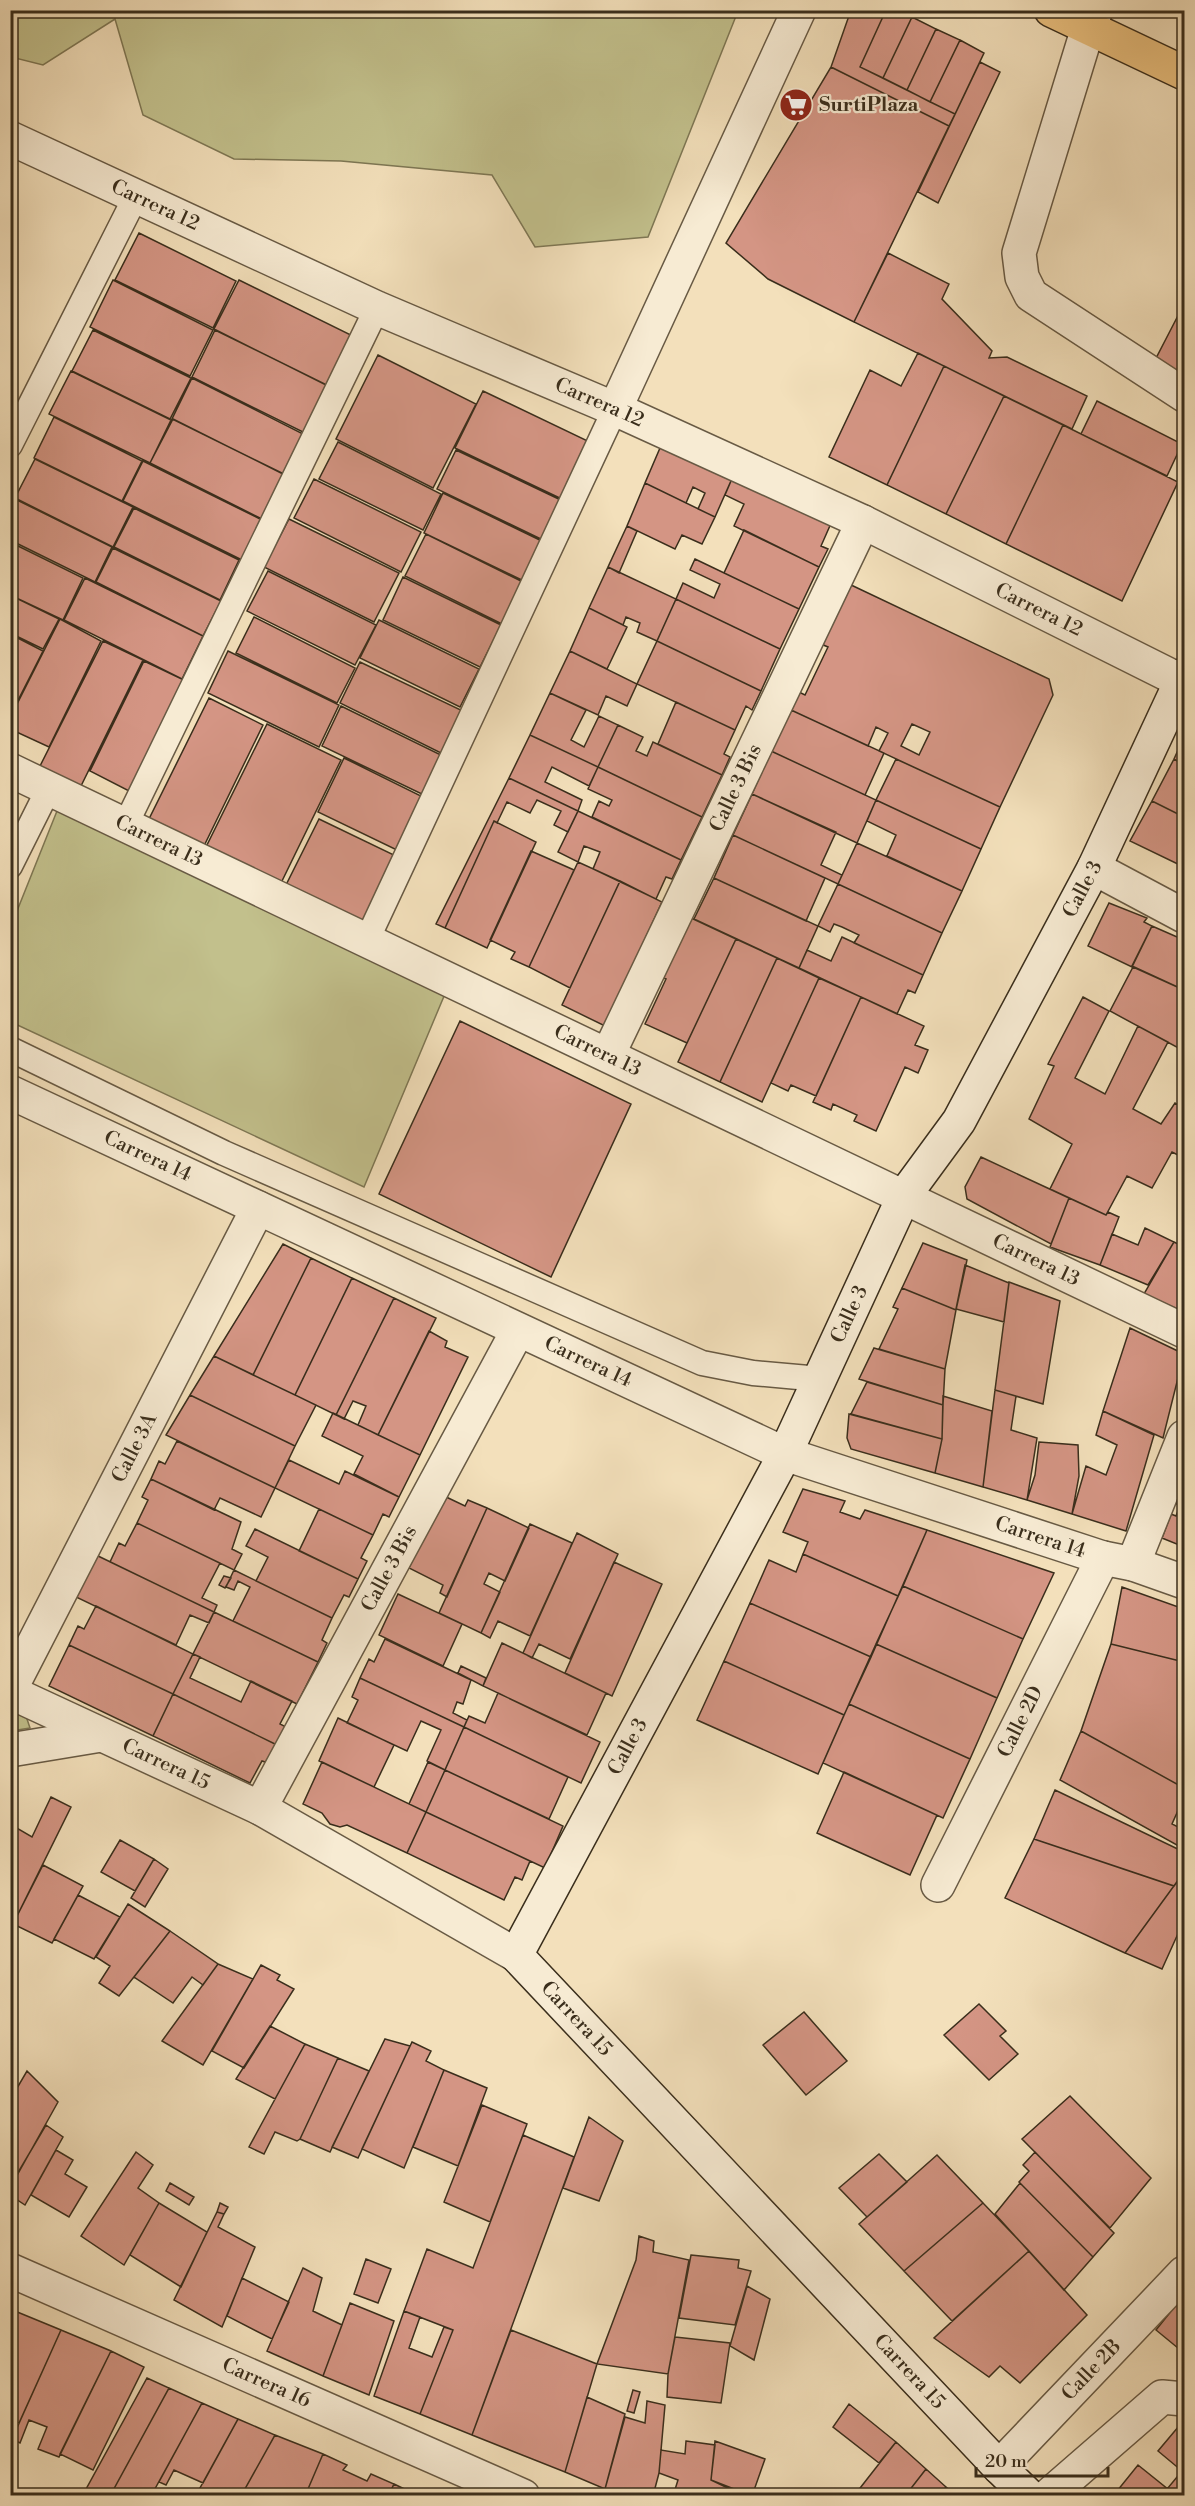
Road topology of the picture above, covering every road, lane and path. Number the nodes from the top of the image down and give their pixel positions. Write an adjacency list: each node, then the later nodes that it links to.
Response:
1 (799, 10): 9 (street)
2 (1051, 10): 3 (main road)
3 (1092, 19): 4 (main road); 8 (street)
4 (1185, 74)
5 (10, 138): 6 (street, Carrera 12)
6 (136, 196): 7 (street, Carrera 12); 10 (lane)
7 (377, 308): 9 (street, Carrera 12); 15 (lane)
8 (1185, 395)
9 (615, 409): 11 (street, Carrera 12); 19 (lane)
10 (10, 445)
11 (863, 522): 12 (street, Carrera 12); 21 (street, Calle 3 Bis)
12 (1183, 678): 17 (street, Calle 3)
13 (10, 770): 14 (street, Carrera 13)
14 (49, 788): 15 (street, Carrera 13); 16 (lane)
15 (126, 824): 19 (street, Carrera 13)
16 (10, 866)
17 (1094, 868): 18 (street); 23 (street, Calle 3)
18 (1185, 916)
19 (367, 940): 21 (street, Carrera 13)
20 (10, 1049): 27 (lane)
21 (608, 1055): 23 (street, Carrera 13)
22 (11, 1094): 24 (street, Carrera 14)
23 (904, 1196): 26 (street, Carrera 13); 27 (street, Calle 3)
24 (258, 1208): 25 (street, Carrera 14); 32 (street, Calle 3A)
25 (518, 1330): 29 (street, Carrera 14); 35 (street, Calle 3 Bis)
26 (1185, 1331)
27 (820, 1379): 29 (street, Calle 3)
28 (1185, 1437): 30 (street, Calle 2D)
29 (785, 1455): 30 (street, Carrera 14); 37 (street, Calle 3)
30 (1118, 1561): 31 (street, Carrera 14); 36 (street, Calle 2D)
31 (1185, 1582)
32 (10, 1691): 33 (street, Carrera 15)
33 (101, 1735): 34 (street); 35 (street, Carrera 15)
34 (10, 1750)
35 (260, 1808): 37 (street, Carrera 15)
36 (938, 1885)
37 (516, 1955): 41 (street, Carrera 15)
38 (10, 2270): 42 (street, Carrera 16)
39 (1185, 2273): 41 (street, Calle 2B)
40 (1185, 2399): 44 (street)
41 (999, 2468): 43 (street, Carrera 15)
42 (523, 2496)
43 (1029, 2496)
44 (1048, 2496)

